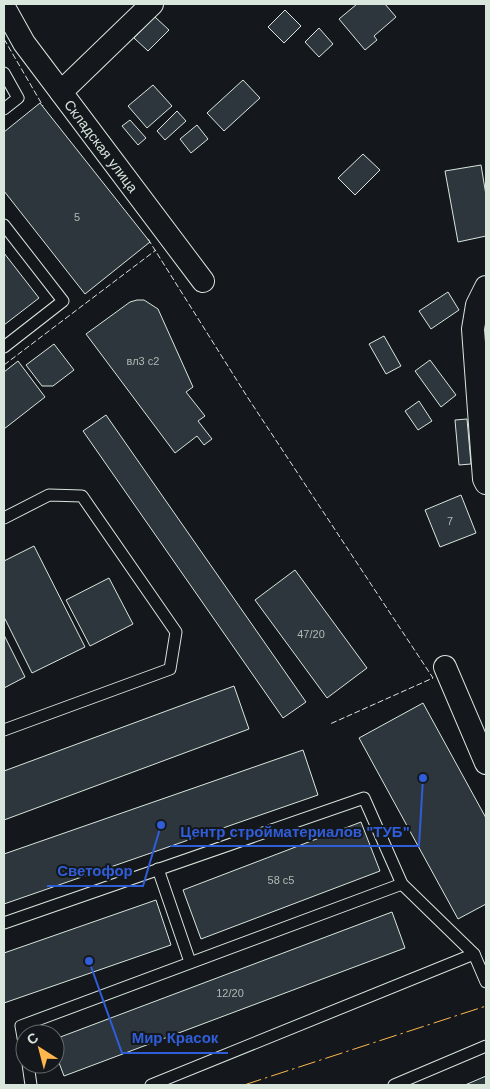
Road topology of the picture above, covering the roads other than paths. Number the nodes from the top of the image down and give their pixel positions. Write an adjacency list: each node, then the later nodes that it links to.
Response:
1 (152, 4): 4 (street)
2 (4, 7): 4 (street, Складская улица)
3 (4, 73): 5 (lane)
4 (61, 92): 7 (street, Складская улица)
5 (4, 109)
6 (4, 225): 9 (lane)
7 (203, 281)
8 (486, 287): 10 (street)
9 (4, 347)
10 (486, 483)
11 (4, 518): 13 (lane)
12 (445, 667): 14 (street)
13 (4, 730)
14 (486, 763)
15 (158, 870): 16 (lane); 17 (lane); 19 (lane)
16 (402, 884): 18 (lane); 19 (lane)
17 (4, 923)
18 (474, 954): 20 (lane); 23 (lane)
19 (190, 962): 21 (lane)
20 (486, 982)
21 (26, 1024)
22 (486, 1046): 24 (lane)
23 (152, 1085)
24 (394, 1085)

